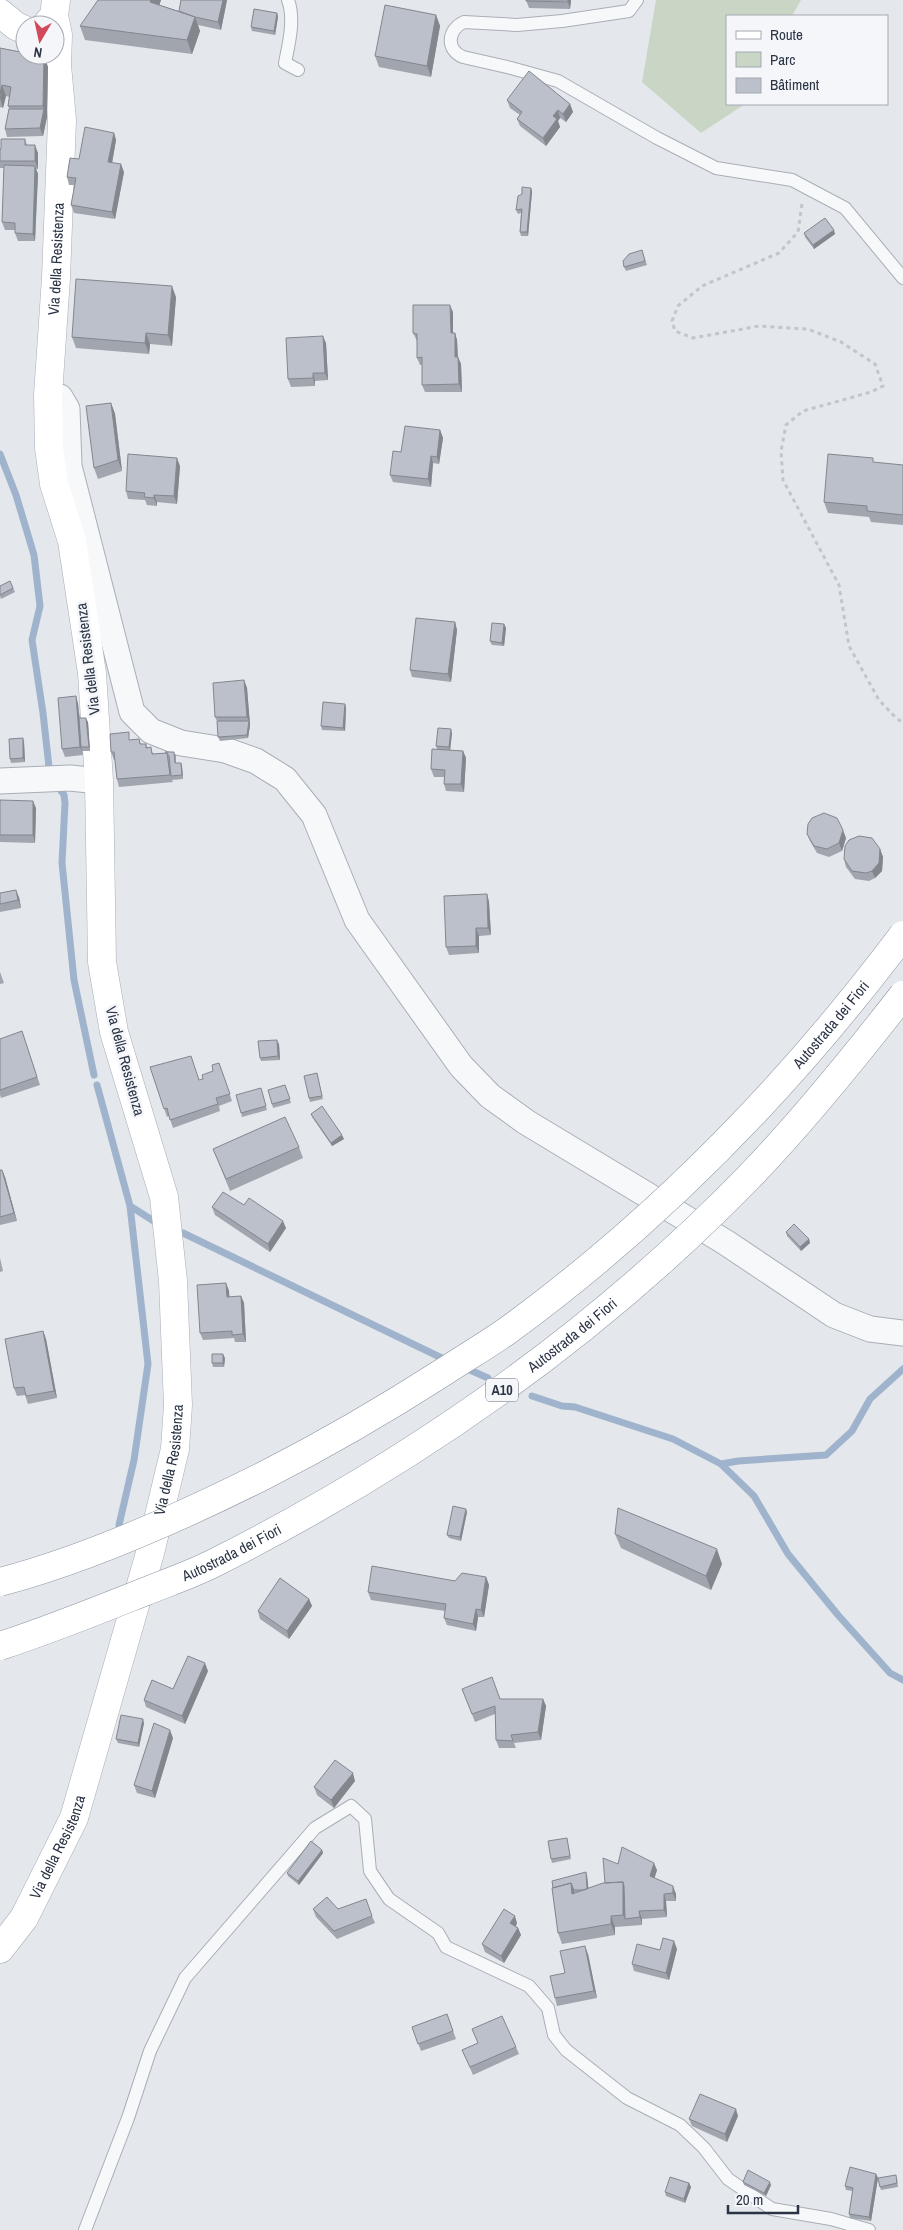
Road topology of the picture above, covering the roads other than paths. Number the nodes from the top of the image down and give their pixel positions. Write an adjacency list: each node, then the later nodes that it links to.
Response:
1 (5, 0): 4 (main road)
2 (288, 0): 6 (lane)
3 (637, 0): 7 (lane)
4 (14, 23)
5 (57, 65): 8 (main road, Via della Resistenza)
6 (298, 70)
7 (903, 278)
8 (48, 395): 10 (main road, Via della Resistenza); 13 (street)
9 (0, 781): 10 (street)
10 (99, 781): 16 (main road, Via della Resistenza)
11 (903, 935): 14 (main road, Autostrada dei Fiori, bridge)
12 (903, 996): 15 (main road, Autostrada dei Fiori / A10, bridge)
13 (903, 1333)
14 (0, 1582)
15 (0, 1646)
16 (0, 1949)
17 (85, 2230): 18 (lane)
18 (869, 2230)

